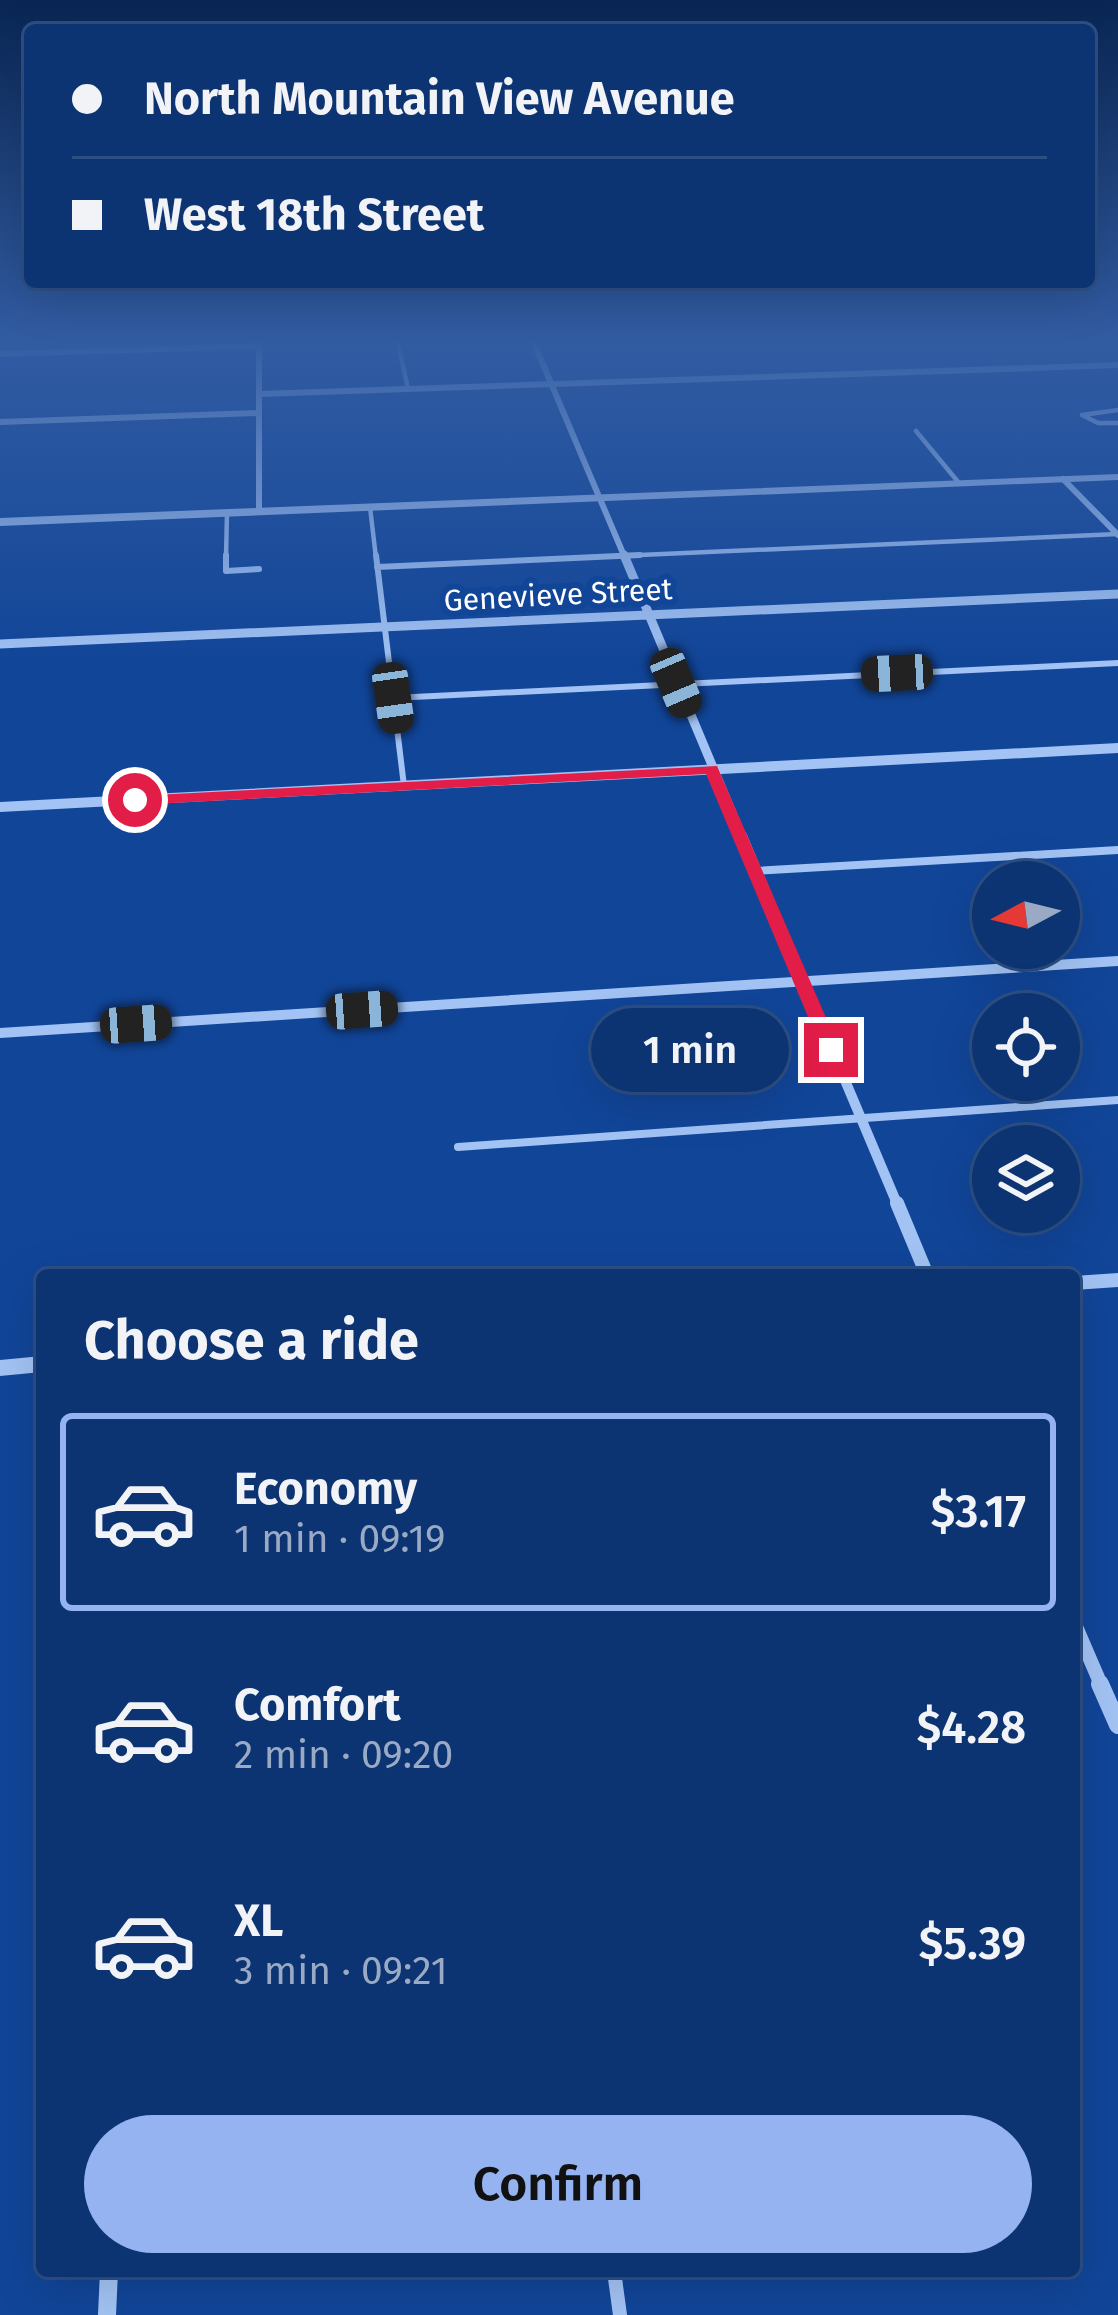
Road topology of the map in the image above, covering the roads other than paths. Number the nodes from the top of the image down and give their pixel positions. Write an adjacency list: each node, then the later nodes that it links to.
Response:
1 (259, 451): 9 (street)
2 (578, 451): 7 (street)
3 (933, 451): 6 (lane)
4 (1118, 477): 5 (street)
5 (1063, 479): 6 (street); 12 (street)
6 (959, 483): 7 (street)
7 (597, 498): 8 (street); 13 (street)
8 (370, 507): 9 (street); 14 (lane)
9 (259, 511): 10 (street)
10 (227, 512): 11 (street); 15 (lane)
11 (0, 522)
12 (1118, 534): 13 (lane)
13 (621, 556): 14 (lane); 17 (street)
14 (377, 567): 18 (lane)
15 (260, 569)
16 (1118, 594): 17 (street, Genevieve Street)
17 (646, 614): 18 (street, Genevieve Street); 21 (street)
18 (384, 627): 19 (street, Genevieve Street); 22 (lane)
19 (0, 644)
20 (1118, 663): 21 (lane)
21 (676, 683): 22 (lane); 24 (street)
22 (393, 698): 25 (lane)
23 (1118, 748): 24 (street)
24 (712, 770): 25 (street); 28 (street)
25 (404, 786): 26 (street)
26 (0, 807)
27 (1118, 850): 28 (lane)
28 (755, 871): 30 (street)
29 (1118, 961): 30 (street)
30 (802, 981): 31 (street); 33 (street)
31 (0, 1033)
32 (1118, 1100): 33 (lane)
33 (860, 1118): 34 (lane); 35 (street)
34 (458, 1147)
35 (923, 1269)
36 (1118, 1280): 37 (street)
37 (1080, 1283)
38 (36, 1365): 39 (street)
39 (0, 1368)
40 (1080, 1636): 41 (street)
41 (1118, 1725)
42 (109, 2277): 44 (street)
43 (615, 2277): 45 (lane)
44 (106, 2315)
45 (620, 2315)

